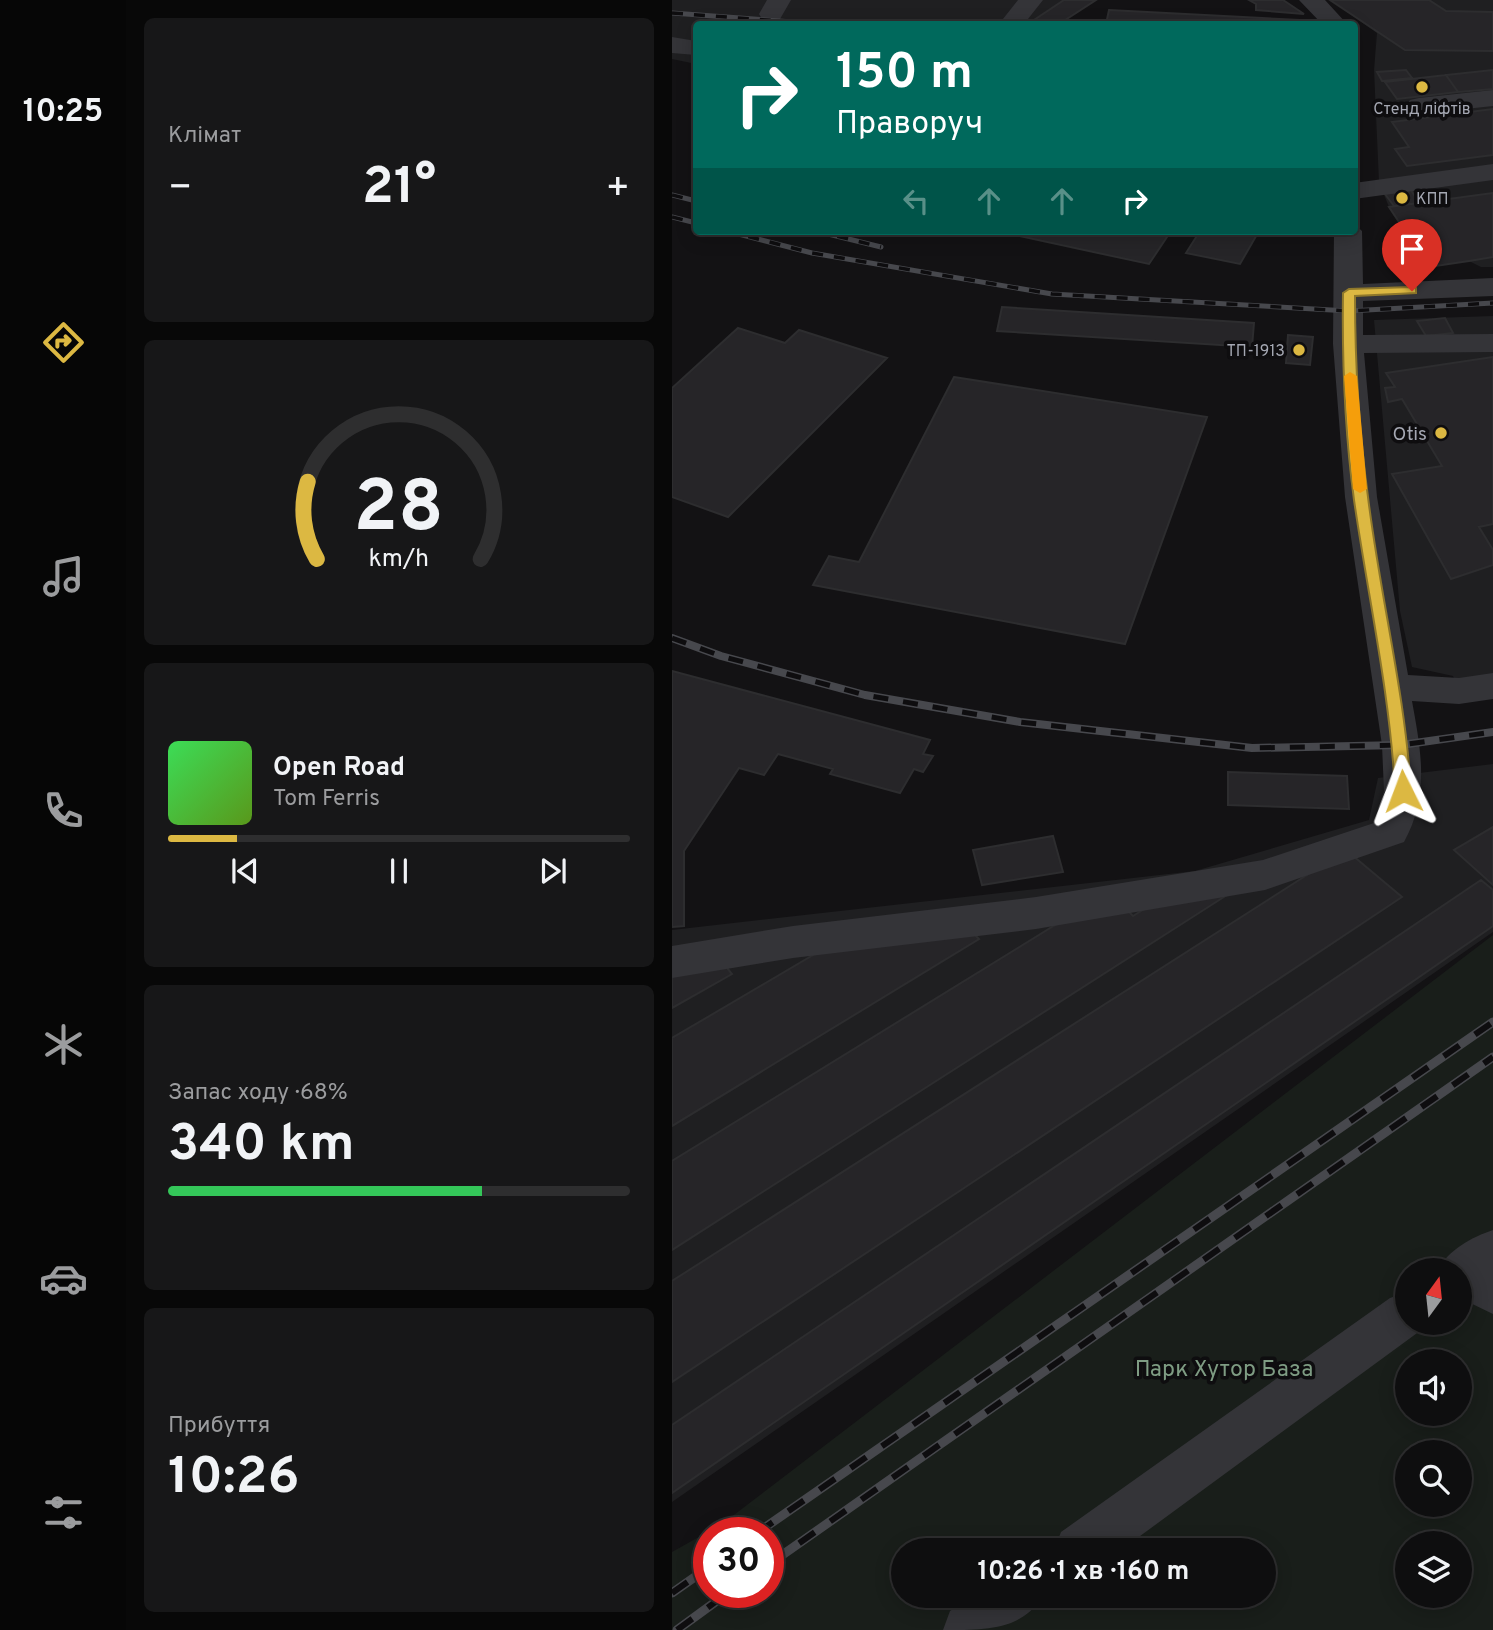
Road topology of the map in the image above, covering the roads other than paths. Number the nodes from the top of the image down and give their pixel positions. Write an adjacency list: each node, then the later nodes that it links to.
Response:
1 (1031, 0): 3 (street)
2 (1311, 0): 4 (street)
3 (1014, 21)
4 (1332, 21)
5 (672, 45): 6 (street)
6 (693, 48)
7 (1493, 98): 8 (street)
8 (1419, 106)
9 (1493, 172): 10 (street)
10 (1358, 190)
11 (1348, 235): 13 (street)
12 (1493, 287): 13 (street)
13 (1349, 293): 15 (street)
14 (1493, 343): 15 (street)
15 (1348, 344): 17 (street)
16 (1493, 686): 17 (street)
17 (1391, 687): 18 (street)
18 (672, 962)
19 (1395, 1321): 20 (street)
20 (1096, 1538)
21 (1000, 1608): 22 (street)
22 (970, 1630)

